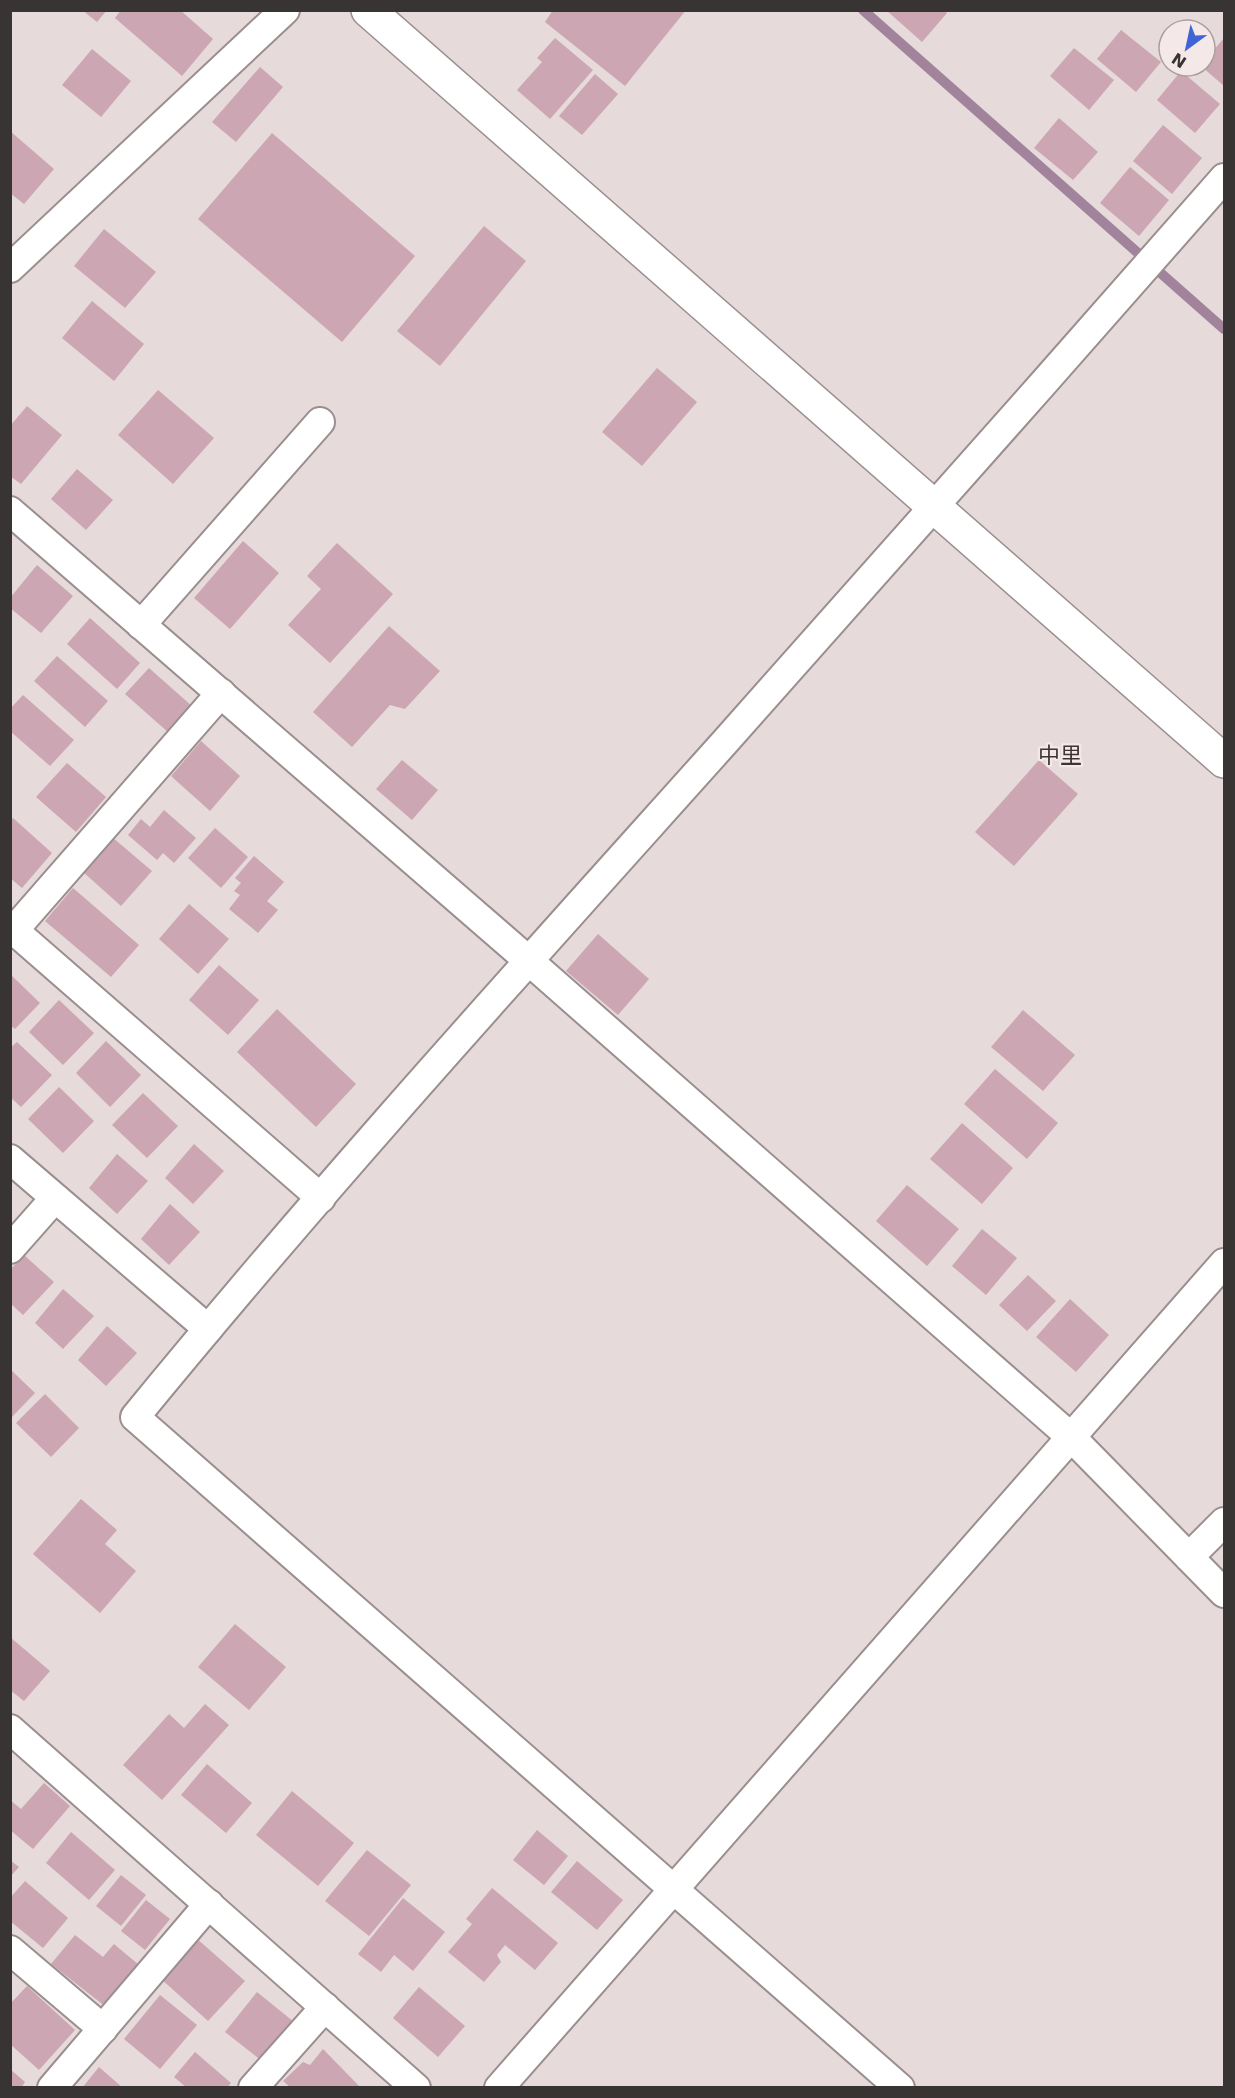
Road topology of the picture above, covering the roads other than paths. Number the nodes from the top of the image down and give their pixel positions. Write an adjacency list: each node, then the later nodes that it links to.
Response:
1 (285, 10): 4 (street)
2 (368, 10): 6 (street)
3 (1224, 178): 6 (street)
4 (10, 268)
5 (320, 422): 8 (street)
6 (934, 509): 10 (street); 12 (street)
7 (10, 511): 8 (street)
8 (141, 625): 9 (street)
9 (220, 693): 11 (street); 12 (street)
10 (1224, 761)
11 (12, 928): 15 (street)
12 (529, 961): 15 (street); 19 (street)
13 (10, 1160): 14 (street)
14 (55, 1198): 16 (street); 18 (street)
15 (321, 1198): 18 (street)
16 (10, 1248)
17 (1224, 1263): 19 (street)
18 (208, 1329): 24 (street)
19 (1072, 1438): 21 (street); 24 (street)
20 (1224, 1522): 21 (street)
21 (1189, 1557): 22 (street)
22 (1224, 1593)
23 (15, 1743): 25 (street)
24 (673, 1889): 32 (street); 33 (street)
25 (209, 1904): 27 (street); 28 (street)
26 (10, 1950): 28 (street)
27 (326, 2007): 30 (street); 31 (street)
28 (102, 2029): 29 (street)
29 (52, 2088)
30 (253, 2088)
31 (416, 2088)
32 (499, 2088)
33 (900, 2088)

